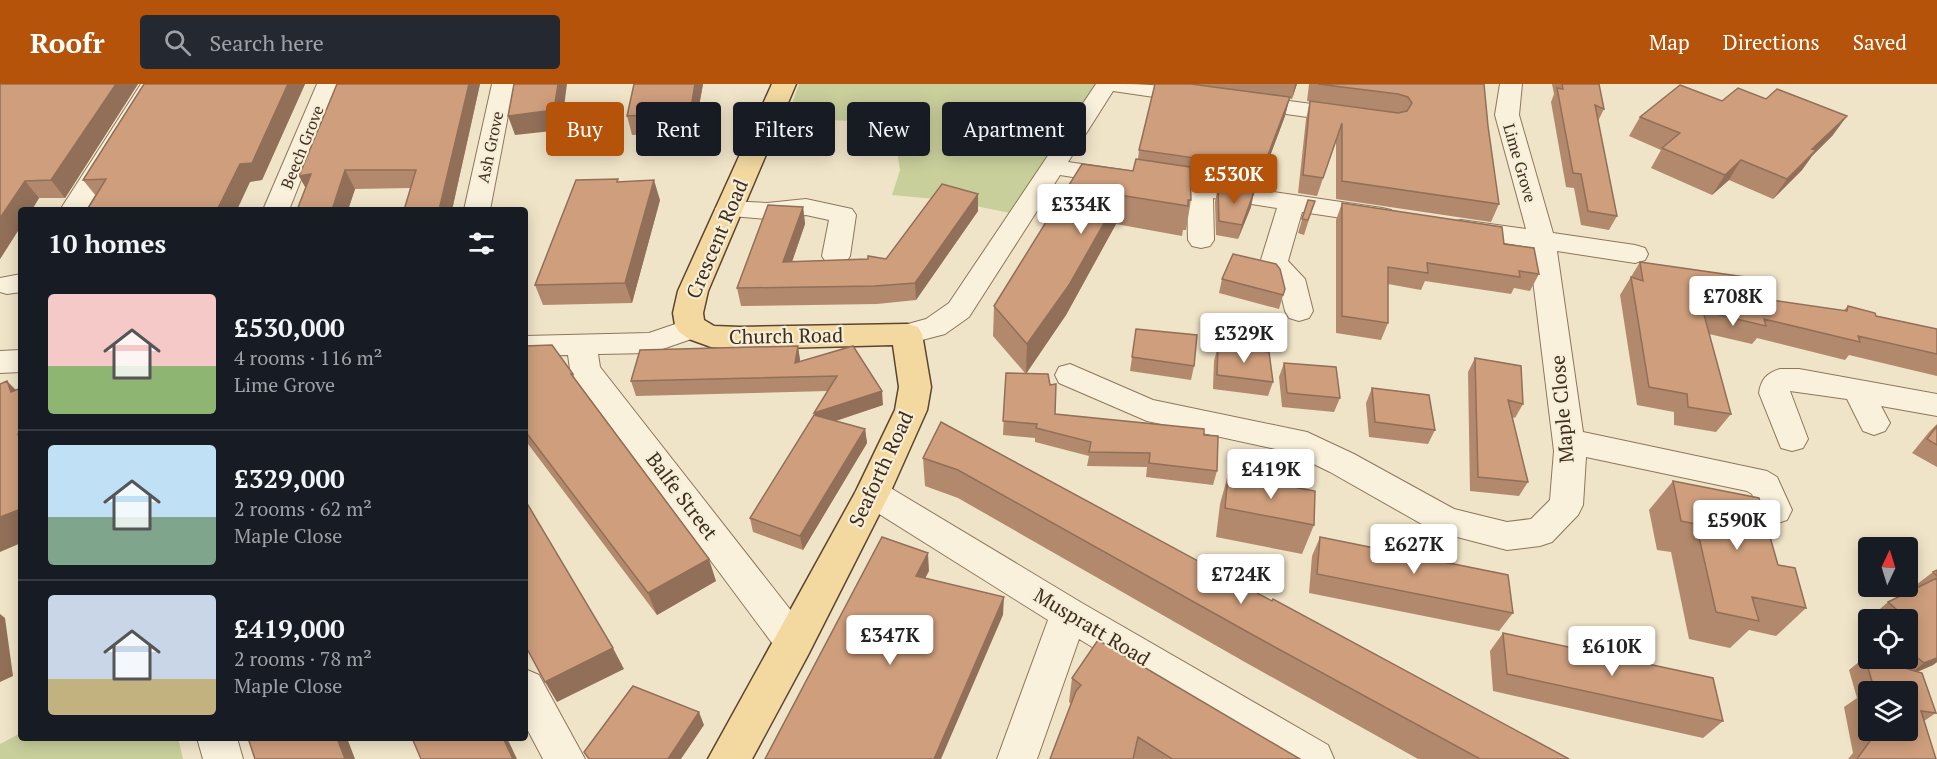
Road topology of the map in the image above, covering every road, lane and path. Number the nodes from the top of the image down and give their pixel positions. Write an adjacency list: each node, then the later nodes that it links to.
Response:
1 (152, 84): 11 (street)
2 (328, 84): 12 (street, Beech Grove)
3 (503, 84): 13 (street, Ash Grove)
4 (784, 84): 14 (main road, Crescent Road)
5 (1108, 84): 7 (street); 8 (street)
6 (1511, 84): 18 (street, Lime Grove)
7 (1370, 118)
8 (1053, 167): 9 (street); 23 (street)
9 (1200, 189): 10 (street); 17 (street)
10 (1292, 202): 15 (street); 21 (street)
11 (75, 207)
12 (277, 207)
13 (478, 207)
14 (728, 209): 20 (street); 22 (main road, Crescent Road)
15 (1406, 220)
16 (1440, 225): 18 (street)
17 (1201, 240)
18 (1542, 241): 19 (street); 33 (street, Maple Close)
19 (1635, 254)
20 (836, 256)
21 (1299, 310)
22 (693, 328): 23 (main road, Church Road); 24 (street)
23 (907, 334): 34 (main road, Seaforth Road)
24 (582, 344): 25 (street); 37 (street, Balfe Street)
25 (528, 346)
26 (18, 361): 27 (street)
27 (0, 362)
28 (1070, 375): 33 (street, Maple Close)
29 (1858, 390): 30 (street); 31 (street); 32 (street)
30 (1937, 405)
31 (1874, 423)
32 (1792, 439)
33 (1568, 441): 35 (street)
34 (872, 493): 36 (street, Muspratt Road); 37 (main road, Seaforth Road)
35 (1775, 510)
36 (1069, 614): 43 (street); 44 (street, Muspratt Road)
37 (794, 643): 42 (main road, Seaforth Road)
38 (528, 692): 41 (street)
39 (218, 741): 40 (street)
40 (223, 759)
41 (565, 759)
42 (729, 759)
43 (1017, 759)
44 (1314, 759)

